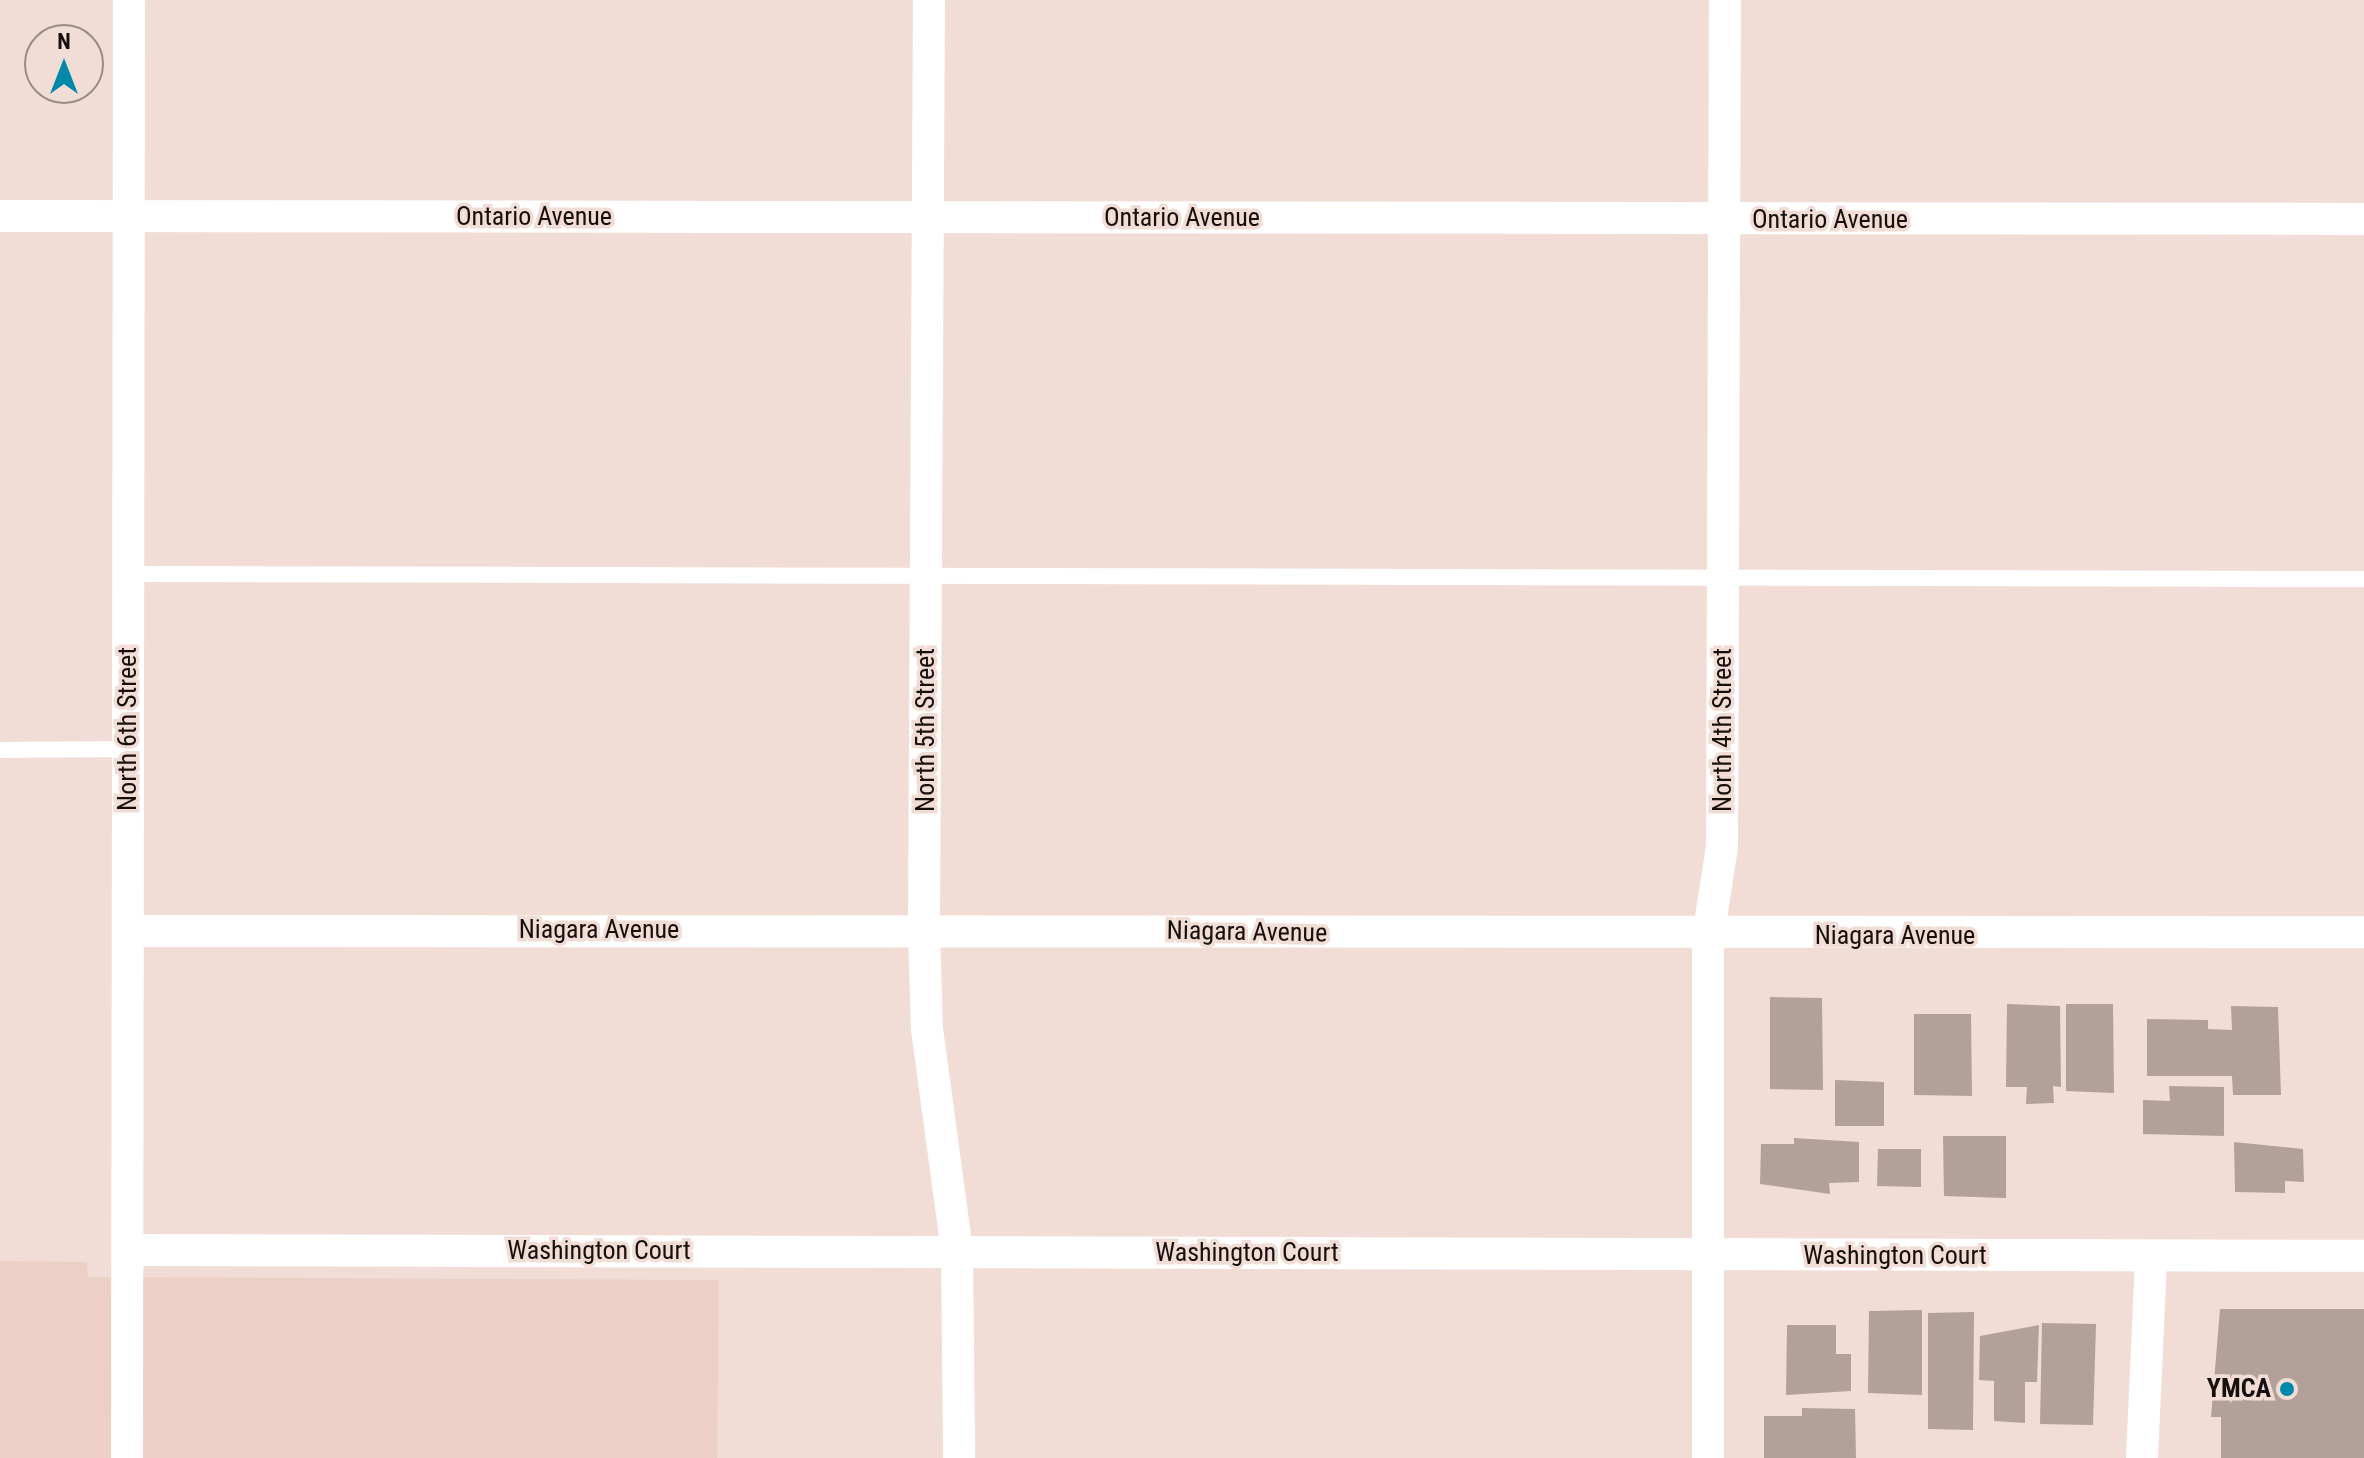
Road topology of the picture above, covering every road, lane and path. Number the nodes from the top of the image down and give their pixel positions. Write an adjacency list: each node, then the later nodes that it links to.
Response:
1 (129, 0): 5 (street, North 6th Street)
2 (929, 0): 6 (street, North 5th Street)
3 (1725, 0): 8 (street, North 4th Street)
4 (0, 216): 5 (street, Ontario Avenue)
5 (128, 216): 6 (street, Ontario Avenue); 10 (street, North 6th Street)
6 (929, 217): 8 (street, Ontario Avenue); 9 (street, North 5th Street)
7 (2364, 219): 8 (street, Ontario Avenue)
8 (1725, 220): 11 (street, North 4th Street)
9 (927, 573): 10 (lane); 11 (lane); 15 (street, North 5th Street)
10 (127, 574): 13 (street, North 6th Street)
11 (1724, 577): 12 (lane); 18 (street, North 4th Street)
12 (2364, 579)
13 (128, 749): 14 (lane); 16 (street, North 6th Street)
14 (0, 750)
15 (924, 929): 16 (street, Niagara Avenue); 18 (street, Niagara Avenue); 20 (street, North 5th Street)
16 (129, 931): 19 (street, North 6th Street)
17 (2364, 932): 18 (street, Niagara Avenue)
18 (1708, 937): 21 (street, North 4th Street)
19 (130, 1250): 20 (street, Washington Court); 24 (street, North 6th Street)
20 (957, 1252): 21 (street, Washington Court); 25 (street, North 5th Street)
21 (1709, 1256): 23 (street, Washington Court); 26 (street, North 4th Street)
22 (2364, 1256): 23 (street, Washington Court)
23 (2151, 1257): 27 (street)
24 (127, 1458)
25 (959, 1458)
26 (1708, 1458)
27 (2142, 1458)

